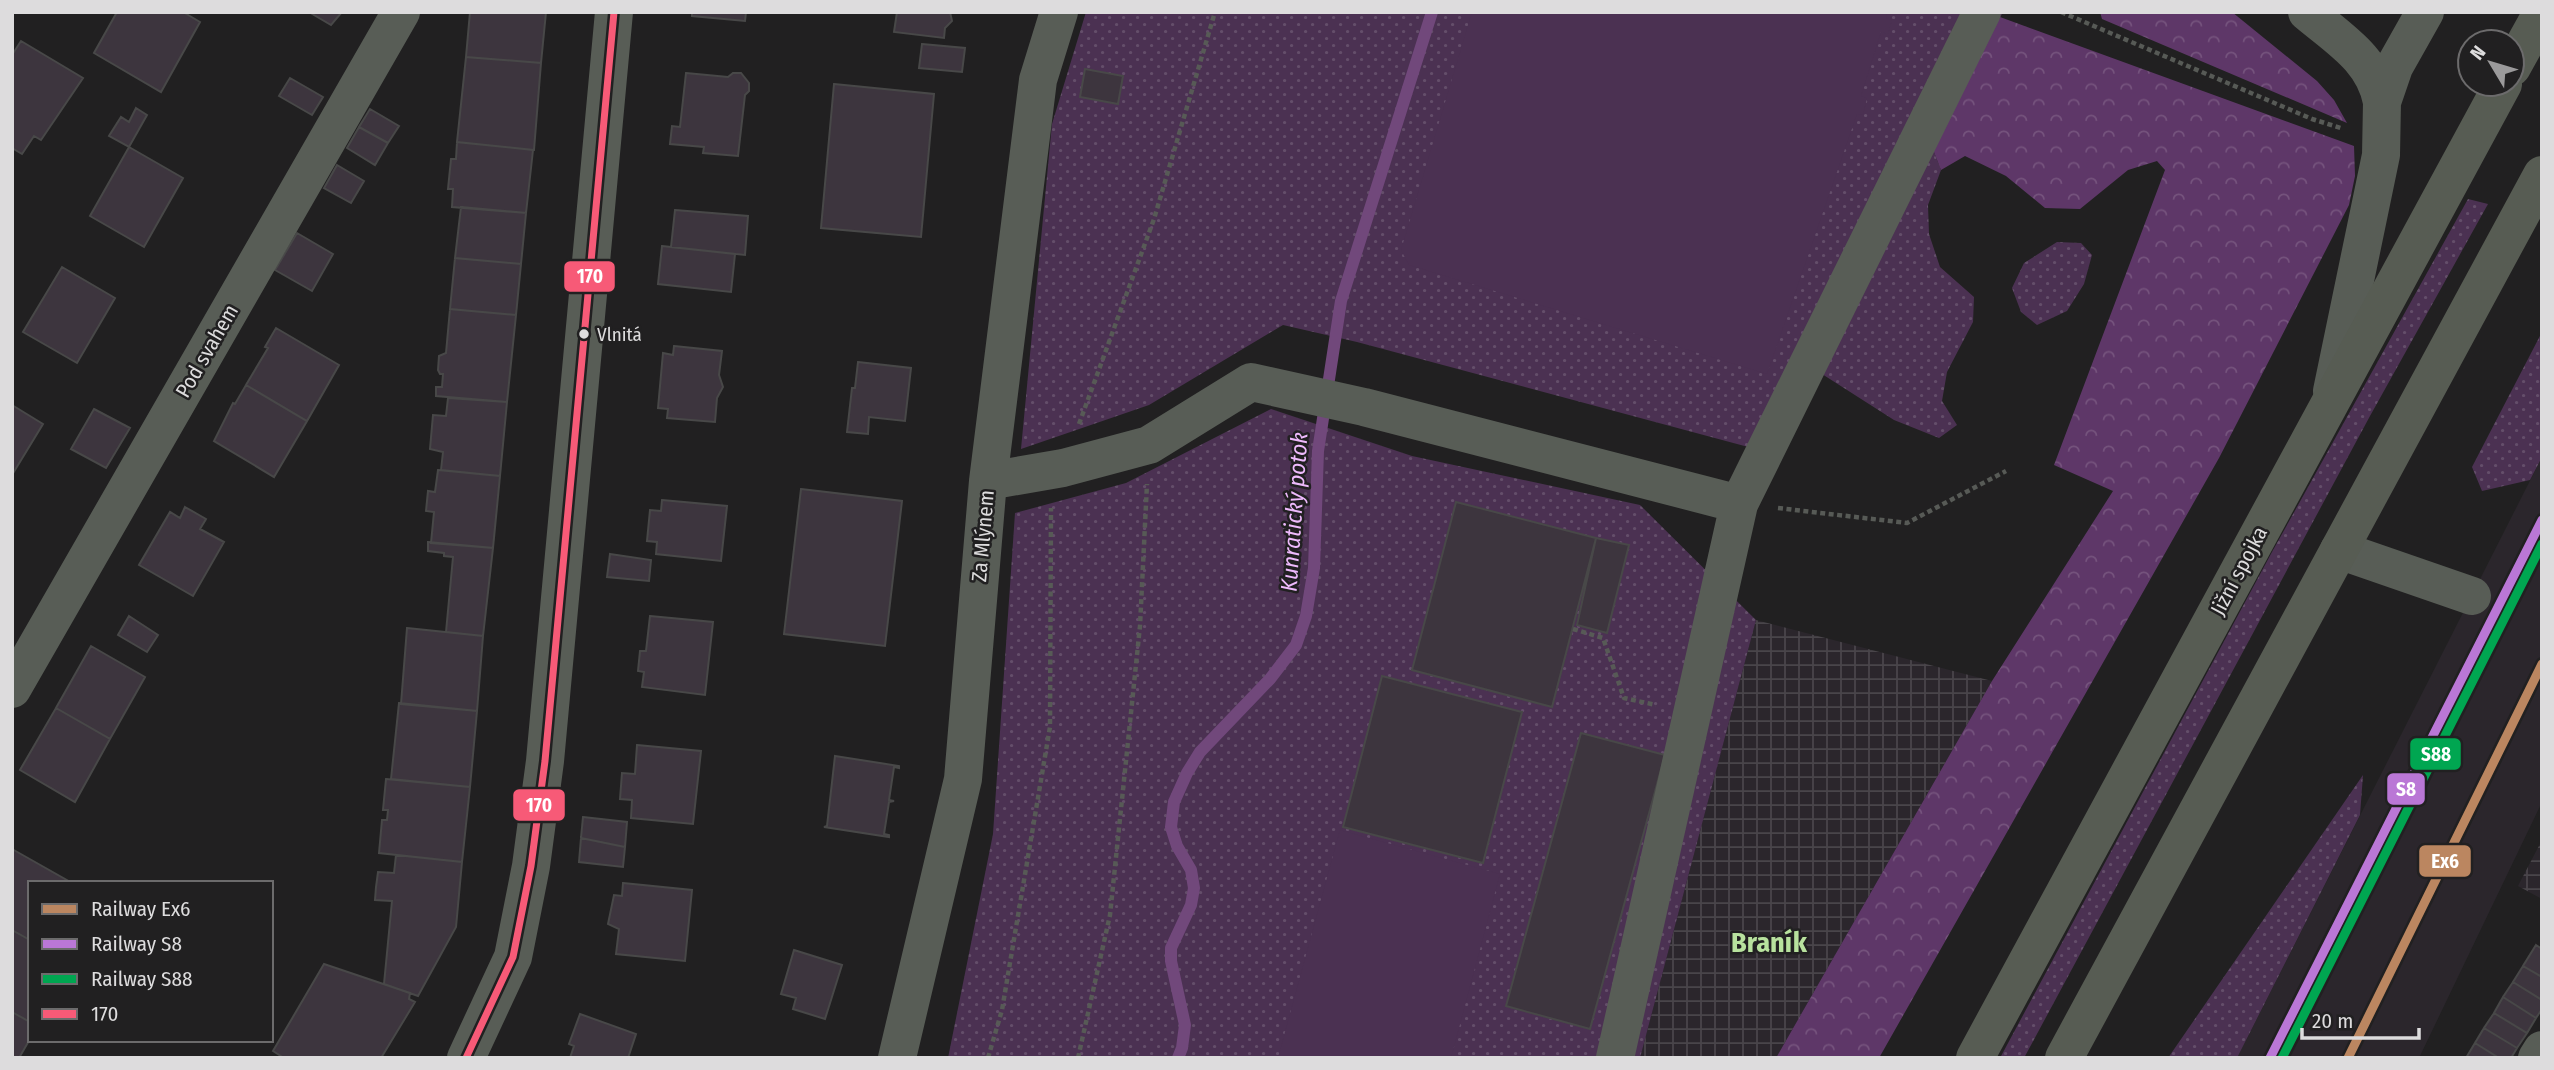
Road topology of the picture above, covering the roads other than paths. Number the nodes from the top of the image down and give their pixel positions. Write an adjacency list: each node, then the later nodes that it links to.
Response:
1 (401, 12): 17 (street, Pod svahem)
2 (614, 12): 19 (street)
3 (1059, 12): 13 (street, Za Mlýnem)
4 (1982, 12): 14 (street)
5 (2307, 12): 10 (street)
6 (2425, 12): 10 (street)
7 (2542, 13): 8 (highway)
8 (2526, 42)
9 (2494, 98): 12 (highway, Jižní spojka)
10 (2382, 102): 12 (street)
11 (2542, 175): 15 (highway)
12 (2329, 403): 22 (highway, Jižní spojka)
13 (988, 481): 14 (street); 20 (street, Za Mlýnem)
14 (1739, 504): 21 (street)
15 (2339, 550): 16 (street); 23 (highway)
16 (2472, 596)
17 (12, 689)
18 (2542, 1050): 24 (street)
19 (466, 1058)
20 (897, 1058)
21 (1615, 1058)
22 (1975, 1058)
23 (2064, 1058)
24 (2537, 1058)

